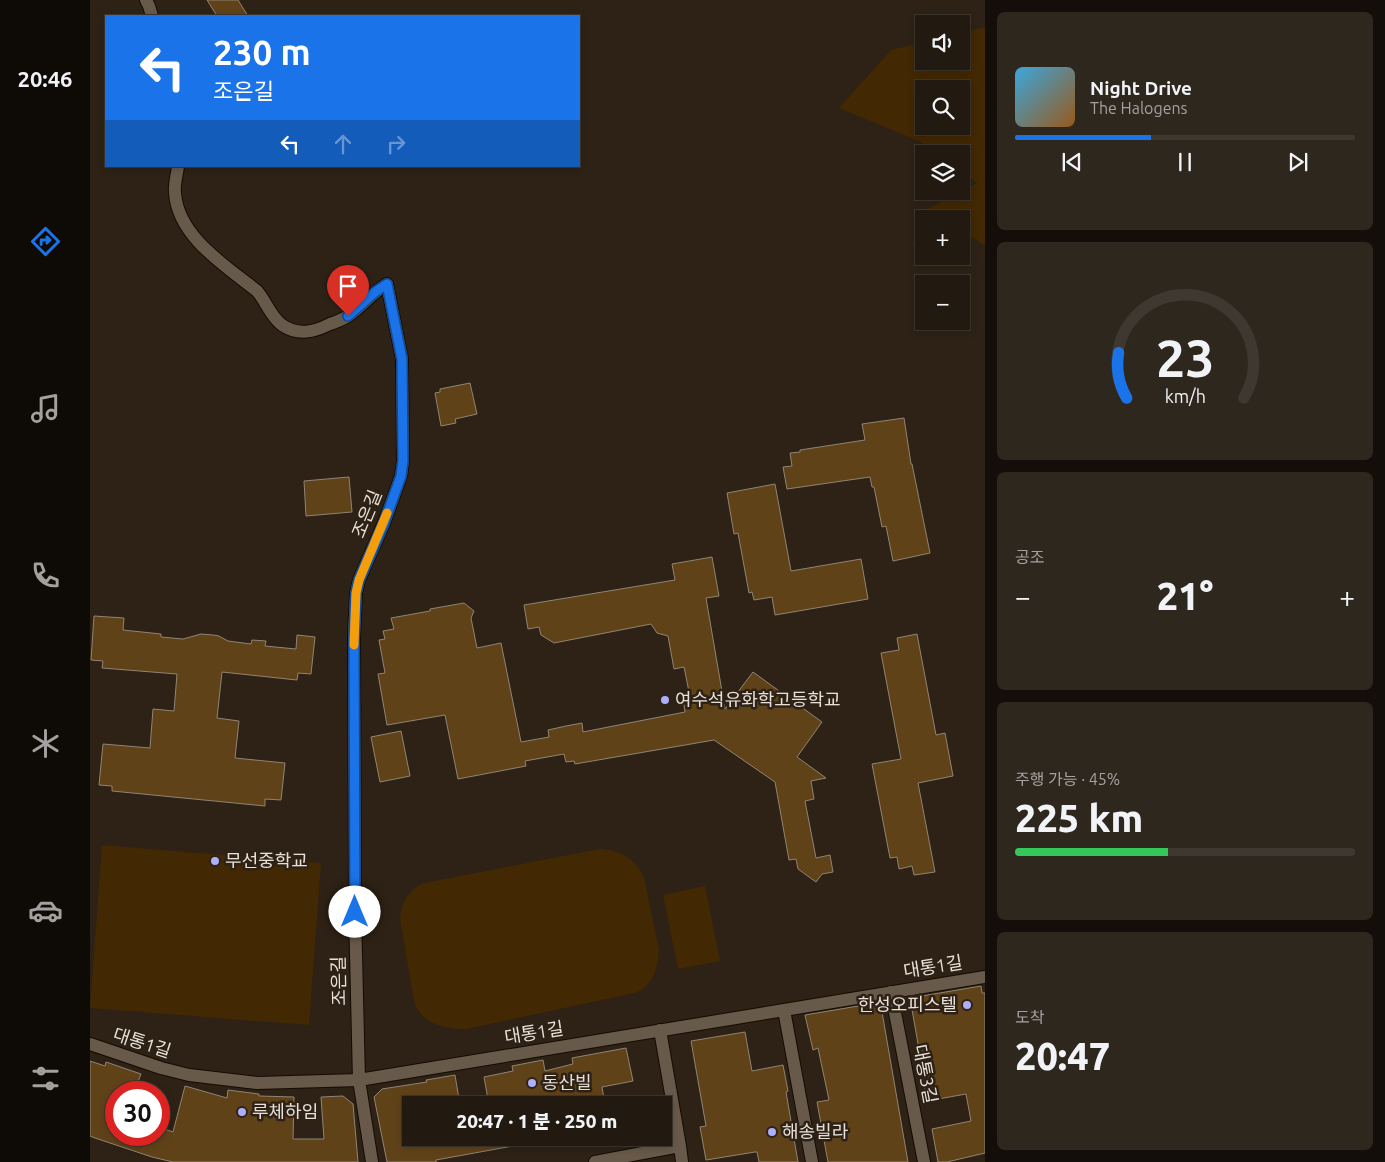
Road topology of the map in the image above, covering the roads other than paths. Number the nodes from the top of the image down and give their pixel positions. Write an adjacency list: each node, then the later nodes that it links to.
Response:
1 (146, 0): 2 (street)
2 (152, 15)
3 (178, 167): 9 (street, 조은길)
4 (985, 977): 5 (street, 대통1길)
5 (891, 992): 6 (street, 대통1길); 15 (street, 대통3길)
6 (784, 1010): 7 (street, 대통1길); 14 (street)
7 (660, 1030): 9 (street, 대통1길); 10 (street)
8 (90, 1044): 9 (street, 대통1길)
9 (359, 1080): 11 (street)
10 (680, 1146): 12 (street); 13 (street)
11 (372, 1162)
12 (595, 1162)
13 (682, 1162)
14 (812, 1162)
15 (924, 1162)

